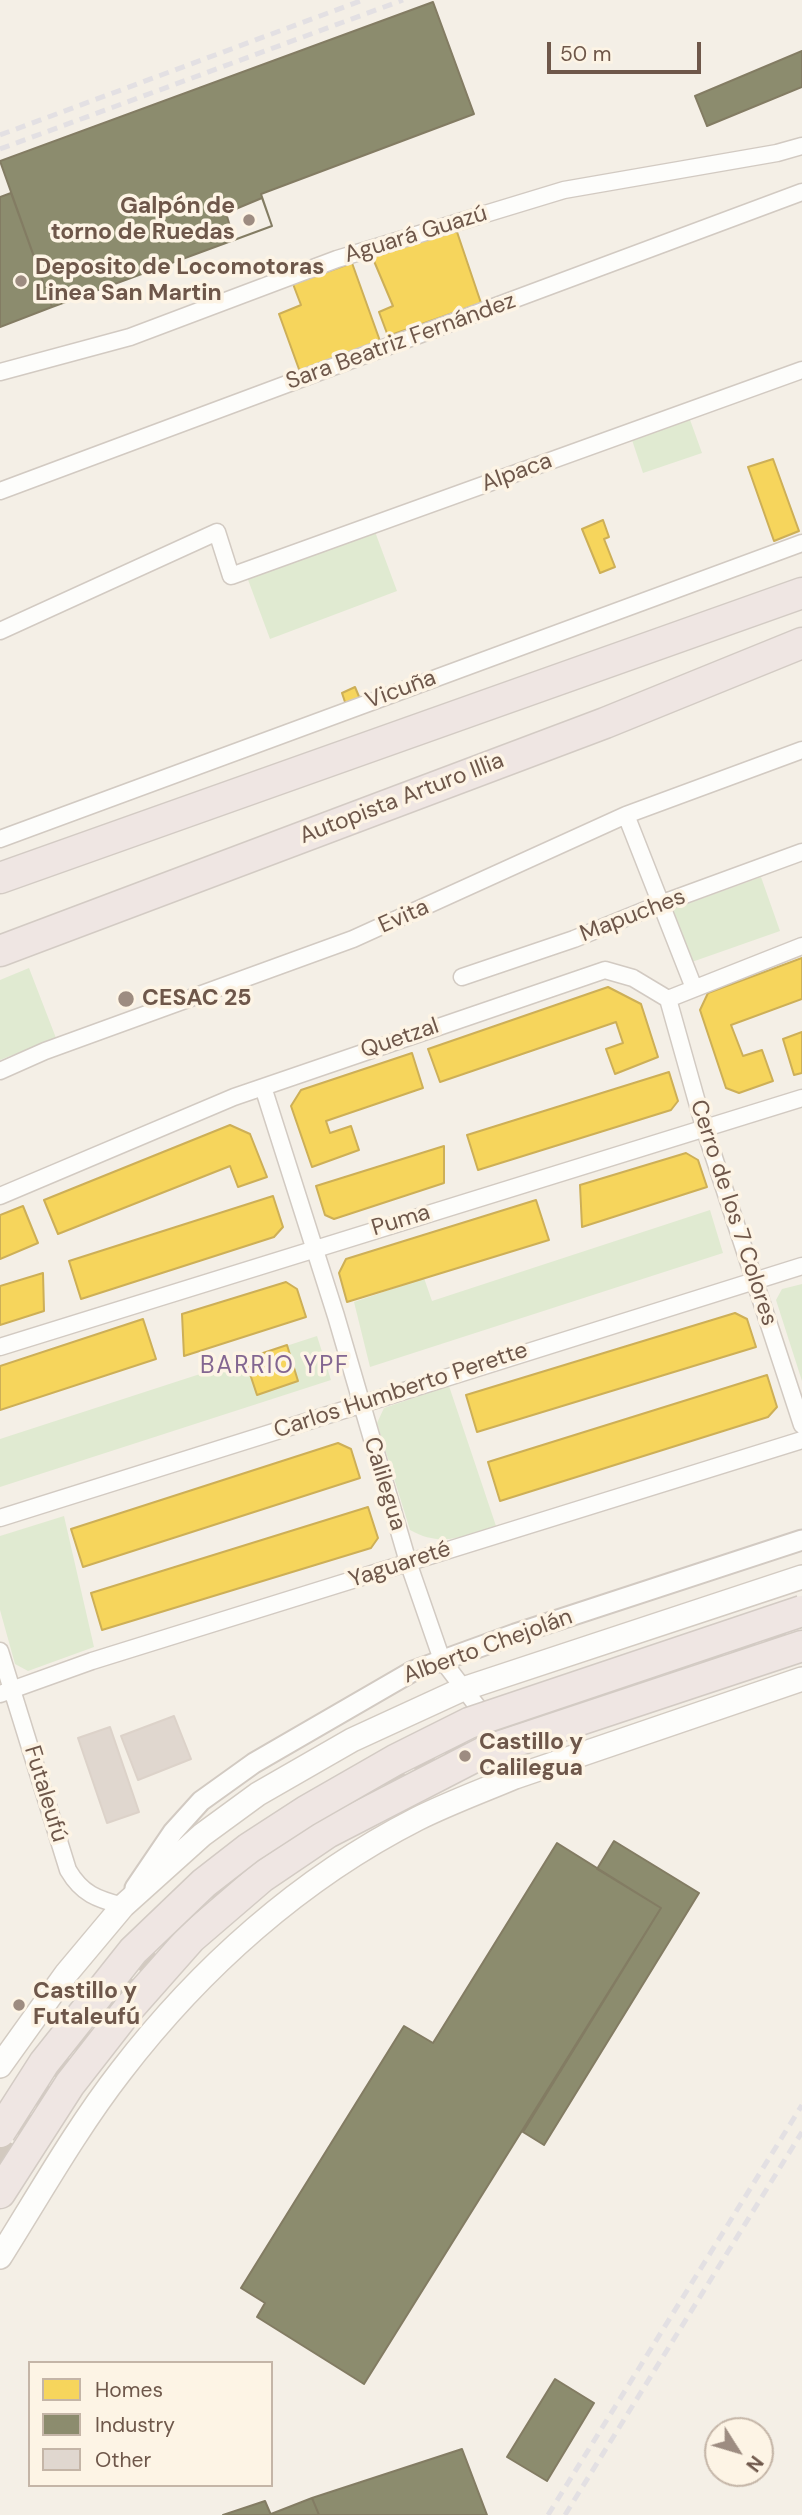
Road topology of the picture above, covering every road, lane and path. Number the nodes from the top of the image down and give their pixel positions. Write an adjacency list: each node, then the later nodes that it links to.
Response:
1 (802, 146): 4 (street, Aguará Guazú)
2 (802, 192): 5 (street, Sara Beatriz Fernández)
3 (802, 370): 8 (street, Alpaca)
4 (0, 372)
5 (0, 491)
6 (802, 542): 12 (street, Vicuña)
7 (802, 593): 14 (highway)
8 (0, 631)
9 (802, 643): 17 (highway, Autopista Arturo Illia)
10 (802, 750): 11 (street, Evita)
11 (626, 815): 15 (street); 21 (street, Evita)
12 (0, 839)
13 (802, 852): 15 (street, Mapuches)
14 (0, 878)
15 (660, 904): 18 (street, Mapuches); 19 (street)
16 (802, 946): 19 (street)
17 (0, 951)
18 (462, 977)
19 (694, 989): 20 (street)
20 (668, 999): 22 (street, Quetzal); 24 (street, Cerro de los 7 Colores)
21 (0, 1071)
22 (263, 1087): 25 (street, Quetzal); 26 (street, Calilegua)
23 (802, 1098): 24 (street, Puma)
24 (704, 1127): 26 (street, Puma); 28 (street, Cerro de los 7 Colores)
25 (0, 1196)
26 (314, 1248): 29 (street, Puma); 30 (street, Calilegua)
27 (802, 1266): 28 (street, Carlos Humberto Perette)
28 (755, 1281): 30 (street, Carlos Humberto Perette); 31 (street, Cerro de los 7 Colores)
29 (0, 1347)
30 (360, 1405): 33 (street, Carlos Humberto Perette); 35 (street, Calilegua)
31 (802, 1425)
32 (802, 1440): 35 (street, Yaguareté)
33 (0, 1518)
34 (802, 1540): 40 (street, Alberto Chejolán)
35 (408, 1562): 40 (street, Calilegua); 43 (street, Yaguareté)
36 (802, 1577): 42 (main road)
37 (802, 1611): 47 (highway, bridge)
38 (802, 1646): 48 (highway)
39 (0, 1651): 43 (street, Futaleufú)
40 (442, 1660): 42 (street, Calilegua); 45 (street, Alberto Chejolán)
41 (802, 1679): 49 (main road)
42 (463, 1689): 44 (street, Calilegua); 45 (main road)
43 (6, 1693): 45 (street, Futaleufú)
44 (480, 1710)
45 (123, 1906): 46 (main road)
46 (0, 2066)
47 (0, 2132)
48 (0, 2193)
49 (0, 2257)

